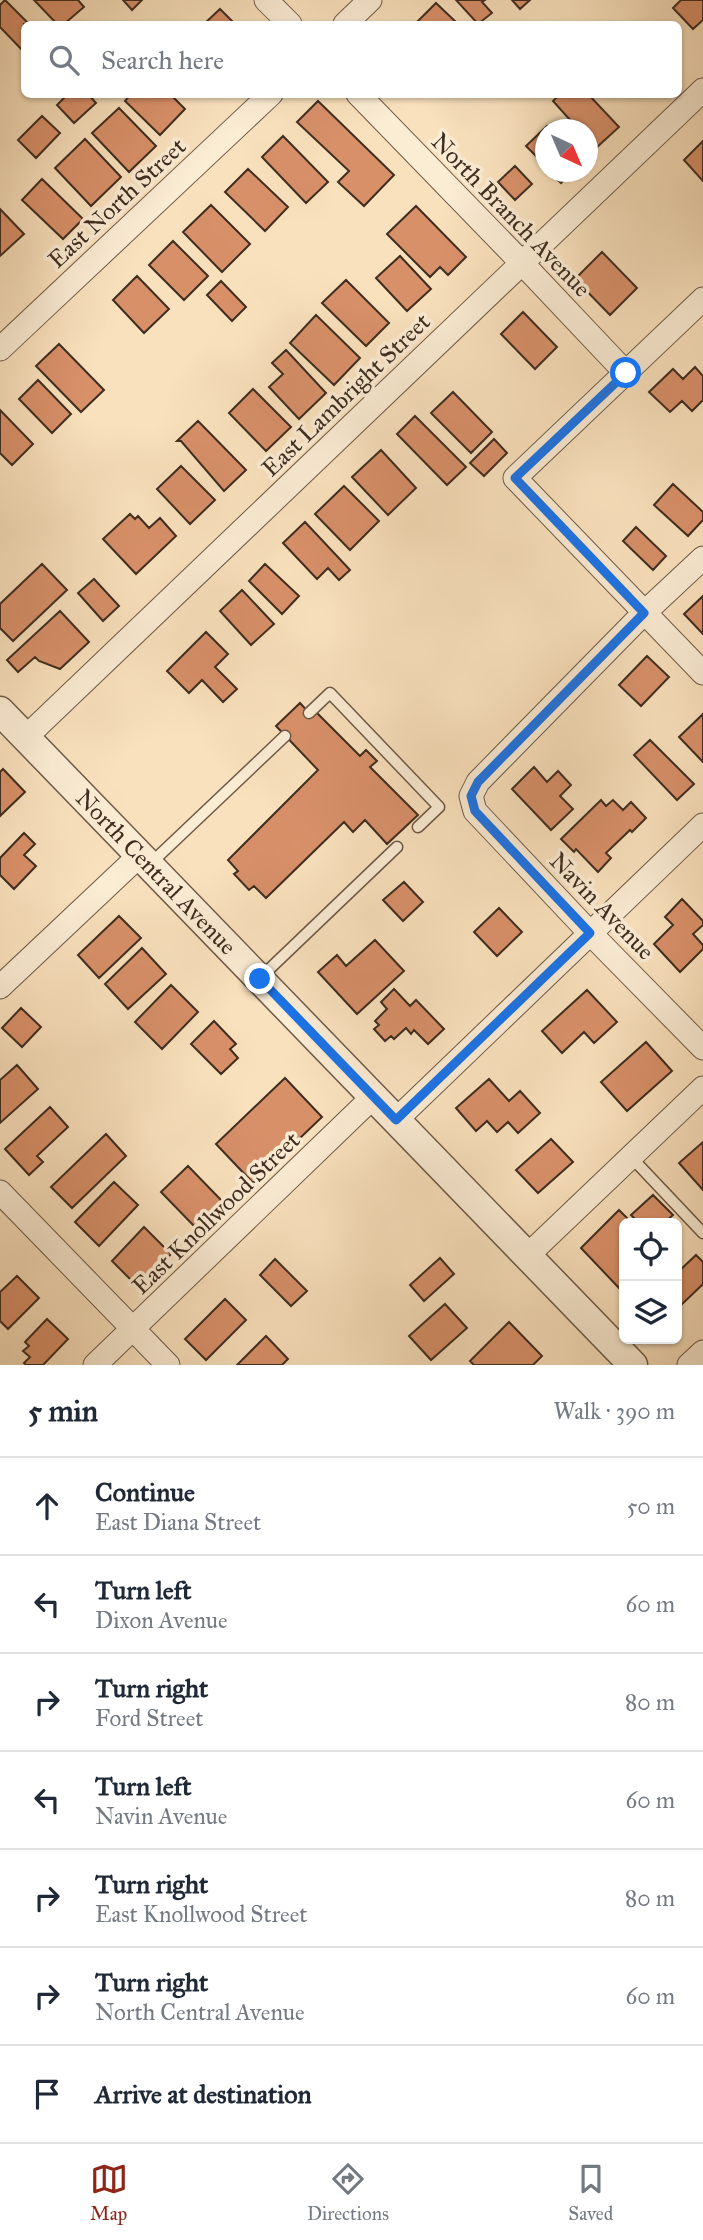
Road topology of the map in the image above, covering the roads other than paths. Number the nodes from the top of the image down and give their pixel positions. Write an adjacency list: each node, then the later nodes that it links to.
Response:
1 (266, 0): 3 (street)
2 (370, 0): 4 (street)
3 (287, 21)
4 (348, 21)
5 (703, 90): 8 (street, East Lambright Street)
6 (267, 98): 10 (street, East North Street)
7 (362, 98): 8 (street, North Branch Avenue)
8 (522, 263): 11 (street, North Branch Avenue); 16 (street, East Lambright Street)
9 (703, 299): 11 (street)
10 (0, 349)
11 (626, 373): 13 (street)
12 (703, 558): 13 (street)
13 (644, 613): 14 (street); 22 (street, Navin Avenue)
14 (703, 673)
15 (309, 713): 19 (lane)
16 (10, 728): 21 (street, North Central Avenue)
17 (285, 736): 21 (lane)
18 (703, 825): 22 (street)
19 (418, 827)
20 (397, 847): 23 (lane)
21 (144, 860): 23 (street, North Central Avenue); 24 (street)
22 (590, 933): 25 (street, Navin Avenue); 28 (street)
23 (260, 979): 27 (street, North Central Avenue)
24 (0, 987)
25 (703, 1048)
26 (703, 1088): 29 (street)
27 (373, 1097): 28 (street, North Central Avenue); 33 (street, East Knollwood Street)
28 (396, 1120): 32 (street, North Central Avenue)
29 (631, 1157): 31 (lane); 32 (street)
30 (0, 1192): 33 (street)
31 (703, 1233)
32 (528, 1255): 37 (street, North Central Avenue)
33 (133, 1330): 35 (street, East Knollwood Street); 36 (street)
34 (703, 1352): 38 (street)
35 (95, 1365)
36 (167, 1365)
37 (633, 1365)
38 (689, 1365)

